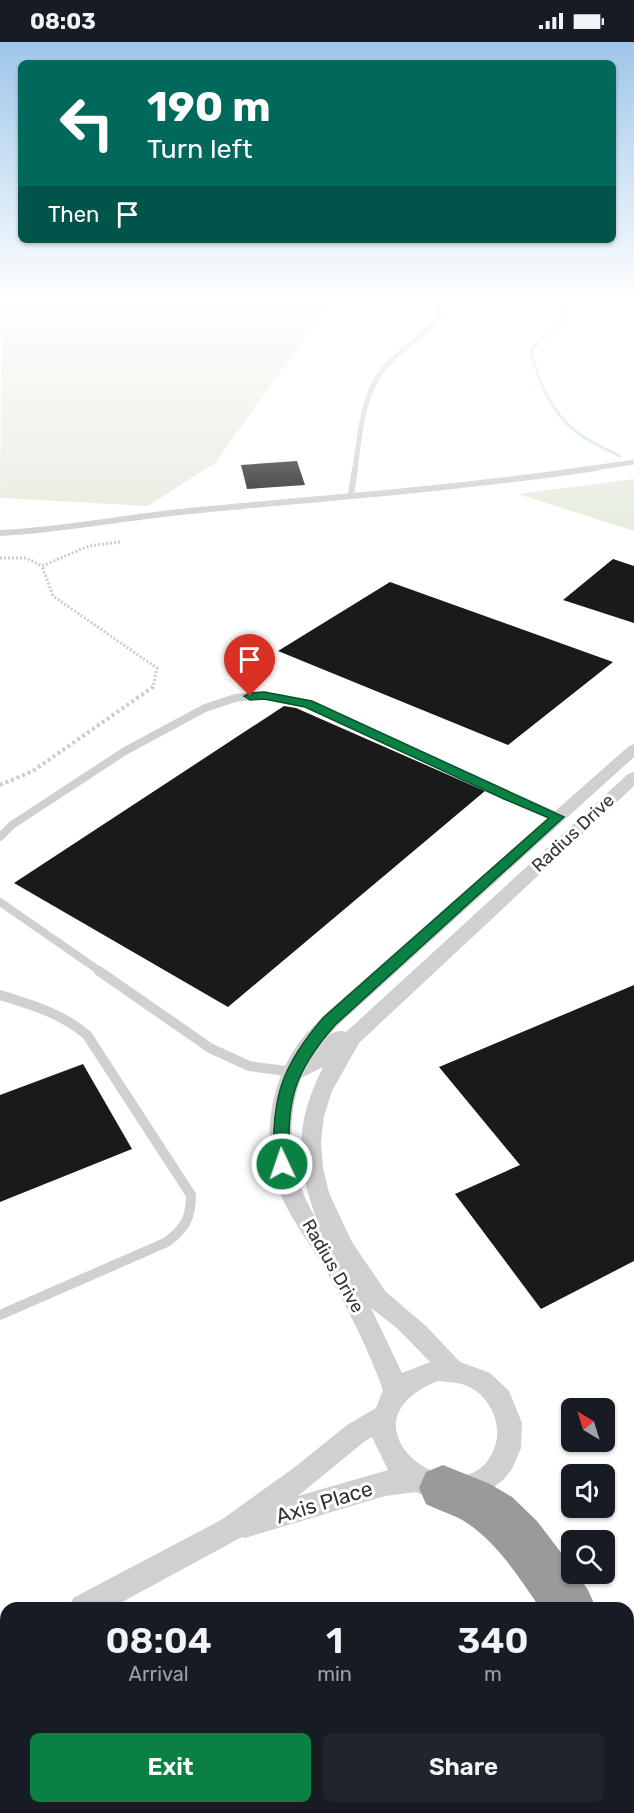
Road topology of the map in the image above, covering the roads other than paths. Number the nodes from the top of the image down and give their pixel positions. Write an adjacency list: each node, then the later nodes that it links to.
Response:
1 (376, 382): 3 (lane)
2 (634, 462): 3 (lane)
3 (351, 495): 4 (lane)
4 (0, 533)
5 (634, 749): 7 (street, Radius Drive)
6 (634, 766): 7 (street)
7 (602, 777): 10 (street, Radius Drive)
8 (634, 777): 9 (street, Radius Drive)
9 (601, 807): 12 (street); 14 (street, Radius Drive)
10 (558, 817): 11 (lane); 12 (street, Radius Drive)
11 (0, 837)
12 (487, 879): 16 (street, Radius Drive)
13 (0, 902): 16 (lane)
14 (432, 963): 16 (street); 17 (street, Radius Drive)
15 (0, 995): 18 (lane)
16 (293, 1072): 17 (street); 20 (street, Radius Drive)
17 (313, 1119): 19 (street, Radius Drive)
18 (0, 1315)
19 (453, 1371): 20 (street); 22 (street)
20 (396, 1390): 21 (street)
21 (384, 1416): 22 (street); 23 (street, Axis Place)
22 (430, 1484): 23 (street, Axis Place); 25 (highway)
23 (231, 1529): 24 (street, Axis Place)
24 (94, 1602)
25 (566, 1602)

